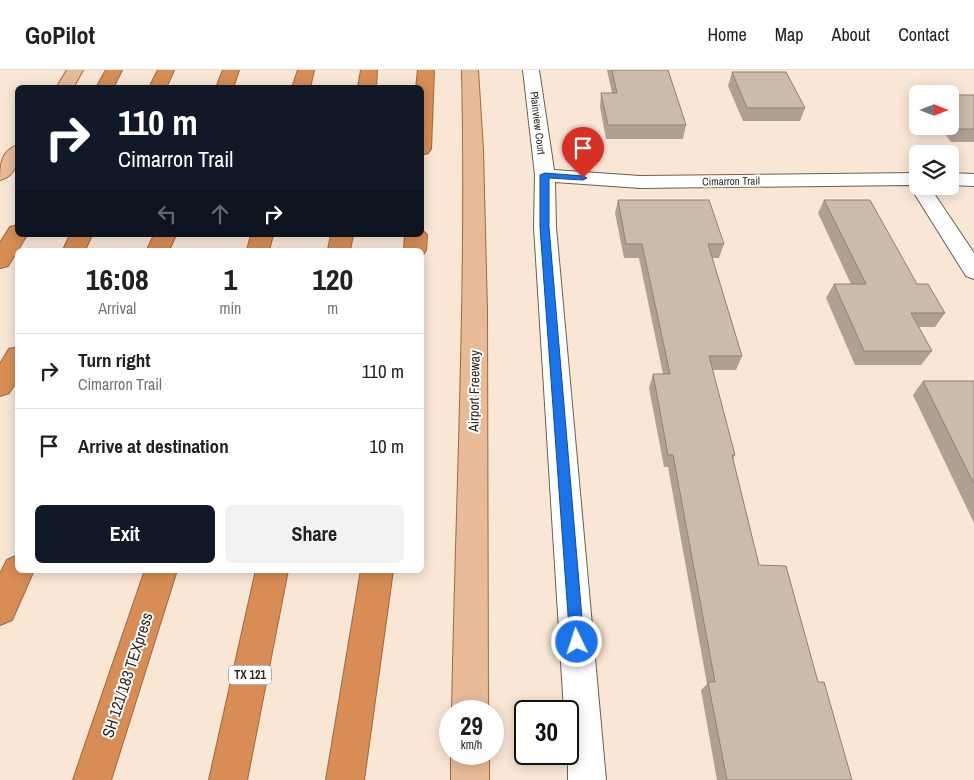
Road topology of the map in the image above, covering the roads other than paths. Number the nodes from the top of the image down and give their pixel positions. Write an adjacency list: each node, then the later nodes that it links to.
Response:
1 (75, 70): 10 (main road)
2 (114, 70): 11 (highway)
3 (166, 70): 12 (highway)
4 (231, 70): 13 (highway)
5 (306, 70): 14 (highway)
6 (369, 70): 15 (highway)
7 (426, 70): 16 (highway)
8 (470, 70): 34 (main road, Airport Freeway)
9 (531, 70): 19 (street, Plainview Court)
10 (66, 85)
11 (106, 85)
12 (158, 85)
13 (225, 85)
14 (302, 85)
15 (367, 85)
16 (424, 102)
17 (15, 155): 18 (main road)
18 (0, 174)
19 (545, 175): 22 (street, Cimarron Trail); 40 (street, Plainview Court)
20 (959, 179): 21 (street)
21 (974, 180)
22 (909, 182)
23 (925, 195): 26 (street)
24 (15, 237): 25 (highway)
25 (0, 261)
26 (974, 271)
27 (15, 361): 28 (highway)
28 (0, 386)
29 (17, 573): 33 (highway)
30 (160, 573): 36 (highway, SH 121/183 TEXpress)
31 (271, 573): 37 (highway, TX 121)
32 (377, 573): 38 (highway)
33 (0, 609)
34 (470, 700)
35 (470, 765): 39 (main road)
36 (92, 780)
37 (228, 780)
38 (345, 780)
39 (470, 780)
40 (587, 780)

